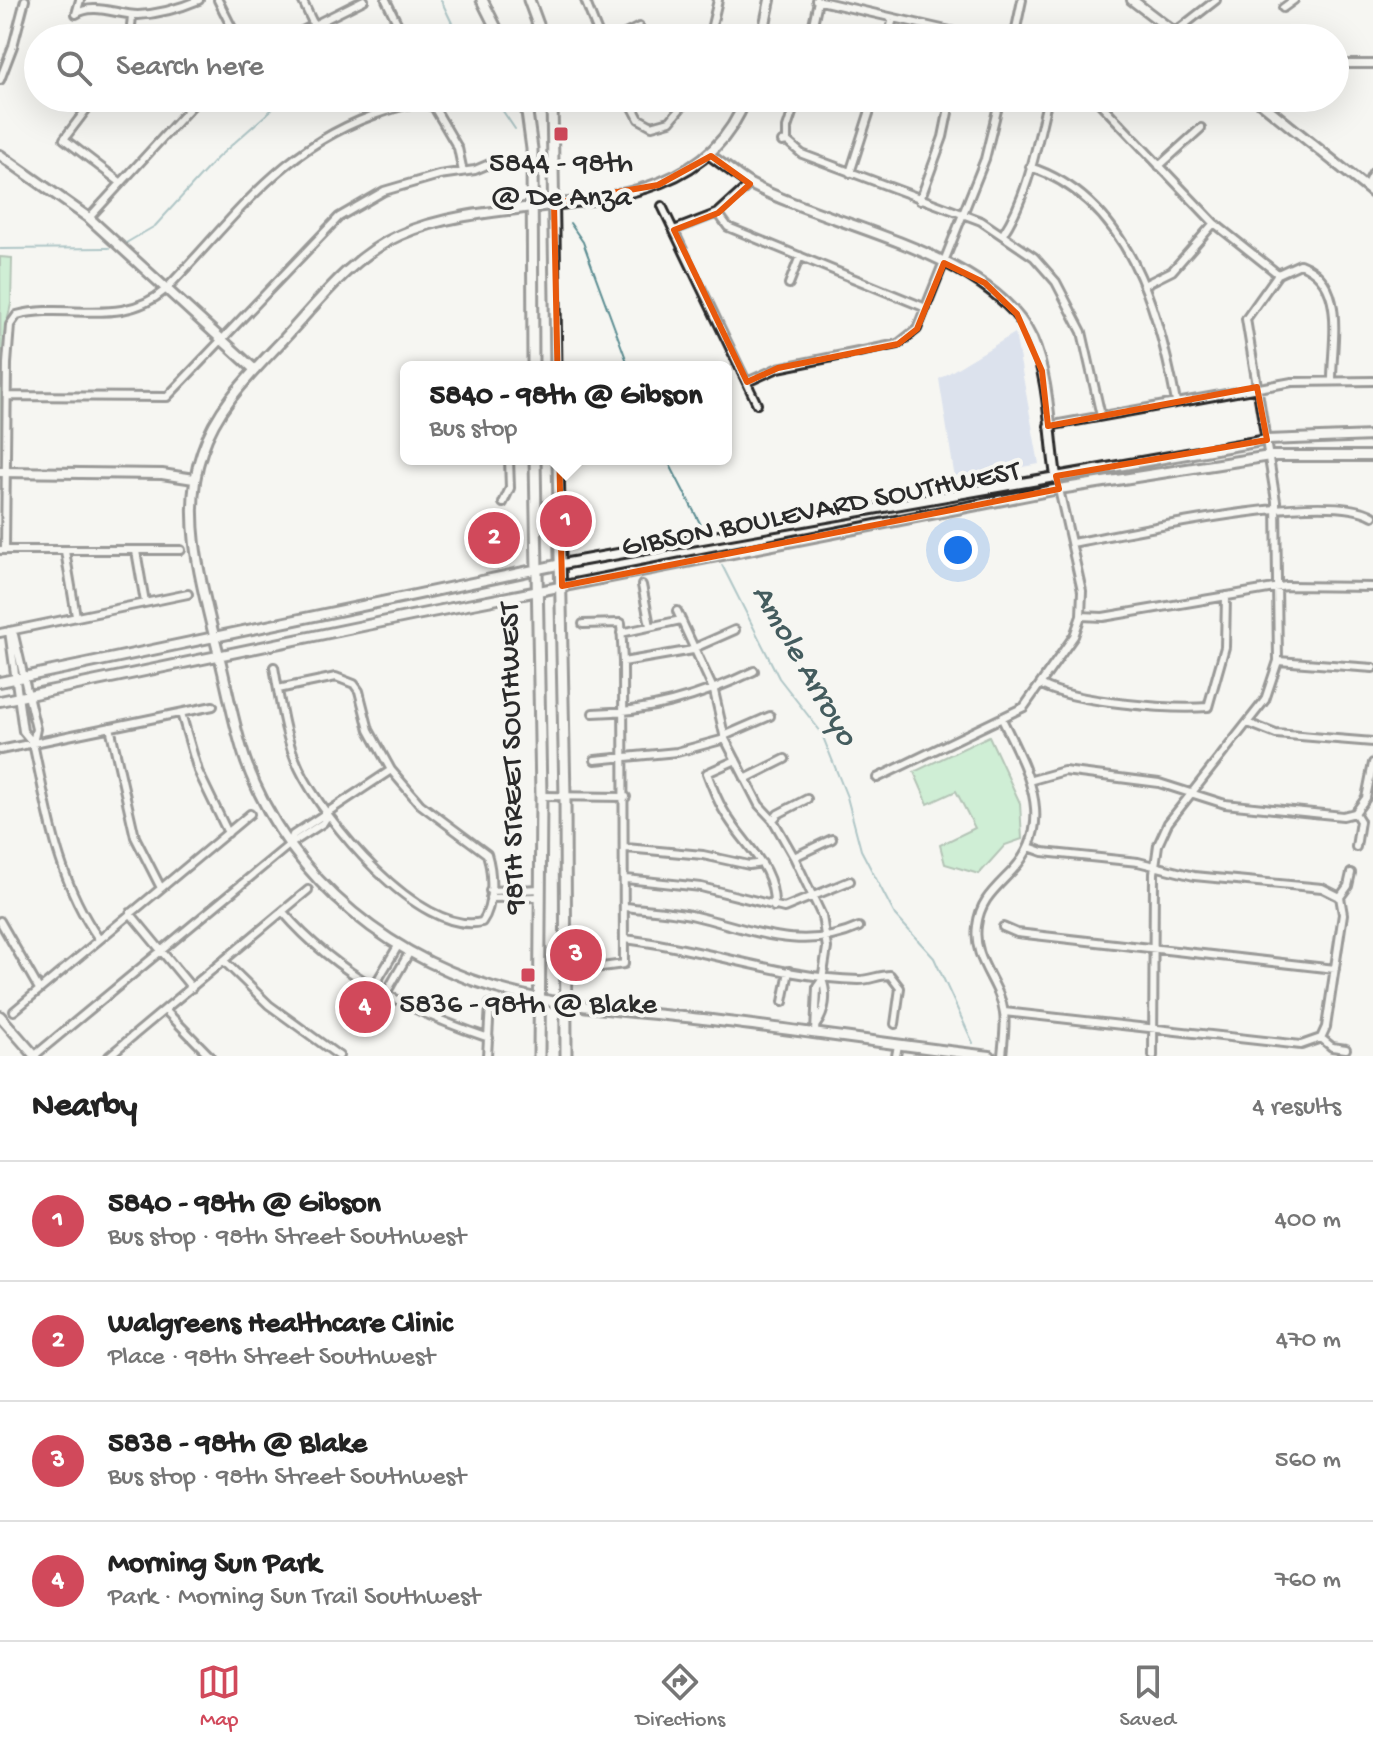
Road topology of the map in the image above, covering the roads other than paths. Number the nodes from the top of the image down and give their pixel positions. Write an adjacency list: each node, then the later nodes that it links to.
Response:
1 (25, 0): 40 (street)
2 (82, 0): 19 (street); 19 (street)
3 (199, 0): 20 (street)
4 (218, 0): 23 (street)
5 (302, 0): 24 (street)
6 (364, 0): 25 (street)
7 (386, 0): 26 (street)
8 (482, 0): 27 (main road)
9 (529, 0): 28 (main road)
10 (585, 0): 29 (street)
11 (718, 0): 30 (street)
12 (770, 0): 31 (street)
13 (817, 0): 21 (street); 32 (street)
14 (1022, 0): 35 (street)
15 (1132, 0): 36 (street)
16 (1216, 0): 37 (street)
17 (1294, 0): 18 (street)
18 (1283, 8)
19 (94, 9): 20 (street)
20 (132, 15): 22 (street)
21 (893, 18): 33 (street); 34 (street)
22 (131, 24)
23 (230, 24)
24 (314, 24)
25 (316, 24)
26 (398, 24)
27 (494, 24)
28 (538, 24)
29 (594, 24)
30 (712, 24)
31 (765, 24)
32 (813, 24)
33 (892, 24)
34 (917, 24)
35 (1017, 24)
36 (1164, 24)
37 (1190, 24)
38 (1349, 64): 39 (street)
39 (1373, 64)
40 (0, 80)
41 (84, 112): 68 (street)
42 (186, 112): 68 (street)
43 (389, 112): 86 (street)
44 (439, 112): 65 (street)
45 (527, 112): 74 (main road)
46 (552, 112): 72 (main road)
47 (635, 112): 57 (street)
48 (677, 112): 57 (street)
49 (740, 112): 61 (street)
50 (792, 112): 66 (street)
51 (870, 112): 66 (street)
52 (948, 112): 71 (street)
53 (997, 112): 76 (street)
54 (1044, 112): 64 (street)
55 (1109, 112): 63 (street)
56 (1273, 112): 70 (street)
57 (652, 126): 59 (street)
58 (1201, 128): 63 (street)
59 (650, 138)
60 (0, 155): 77 (street)
61 (711, 156): 69 (street); 72 (street)
62 (494, 162): 65 (street)
63 (1159, 166): 78 (street)
64 (1030, 167): 80 (street); 85 (street)
65 (463, 172): 88 (street)
66 (850, 173): 71 (street)
67 (1373, 173): 70 (street)
68 (120, 182): 77 (street)
69 (750, 184): 75 (street); 82 (street)
70 (1370, 189)
71 (920, 200): 76 (street)
72 (554, 203): 74 (street); 90 (main road)
73 (662, 206): 79 (street)
74 (532, 207): 89 (main road); 91 (street)
75 (718, 213): 79 (street); 81 (street)
76 (964, 216): 80 (street); 82 (street)
77 (89, 218): 86 (street)
78 (1214, 223): 83 (street); 85 (street)
79 (674, 230): 94 (street)
80 (1003, 234): 99 (street)
81 (800, 256): 84 (street); 87 (street)
82 (944, 263): 87 (street); 100 (street)
83 (1278, 274): 92 (street); 95 (street)
84 (789, 284)
85 (1146, 284): 97 (street)
86 (165, 290): 88 (street); 96 (street)
87 (926, 308): 94 (street)
88 (222, 339): 91 (street); 96 (street)
89 (533, 361)
90 (556, 361)
91 (255, 370): 110 (street)
92 (1332, 380): 93 (street); 95 (street)
93 (1373, 381)
94 (747, 382): 98 (street)
95 (1257, 387): 97 (street); 102 (street)
96 (8, 396): 108 (street)
97 (1176, 402): 99 (street)
98 (757, 404)
99 (1101, 416): 100 (street)
100 (1048, 426): 109 (street)
101 (1373, 436): 102 (street, GIBSON BOULEVARD SOUTHWEST)
102 (1267, 440): 103 (street); 109 (street, GIBSON BOULEVARD SOUTHWEST)
103 (1270, 456): 104 (street, GIBSON BOULEVARD SOUTHWEST); 111 (street, GIBSON BOULEVARD SOUTHWEST); 113 (street)
104 (1373, 456)
105 (509, 465): 112 (street)
106 (535, 465): 121 (main road, 98TH STREET SOUTHWEST)
107 (558, 465): 120 (main road, 98TH STREET SOUTHWEST)
108 (4, 472): 110 (street); 116 (street)
109 (1056, 476): 111 (street); 120 (street, GIBSON BOULEVARD SOUTHWEST)
110 (194, 479): 140 (street)
111 (1059, 489): 115 (street); 123 (street, GIBSON BOULEVARD SOUTHWEST)
112 (503, 503)
113 (1277, 508): 114 (street); 115 (street); 124 (street)
114 (1373, 516)
115 (1072, 543): 132 (street)
116 (3, 550): 118 (street)
117 (181, 550): 119 (street)
118 (65, 551): 119 (street); 131 (street)
119 (136, 551): 129 (street)
120 (562, 564): 121 (street, GIBSON BOULEVARD SOUTHWEST); 123 (main road, 98TH STREET SOUTHWEST)
121 (536, 572): 126 (main road, 98TH STREET SOUTHWEST); 140 (street, GIBSON BOULEVARD SOUTHWEST)
122 (642, 585): 135 (street)
123 (562, 586): 126 (street, GIBSON BOULEVARD SOUTHWEST); 180 (main road, 98TH STREET SOUTHWEST)
124 (1277, 587): 125 (street); 128 (street); 143 (street)
125 (1373, 587)
126 (536, 591): 142 (street, GIBSON BOULEVARD SOUTHWEST); 179 (main road, 98TH STREET SOUTHWEST)
127 (188, 594): 129 (street)
128 (1226, 596): 132 (street); 150 (street)
129 (145, 602): 131 (street)
130 (677, 611): 133 (street)
131 (76, 616): 137 (street)
132 (1081, 616): 150 (street)
133 (681, 620): 135 (street); 141 (street)
134 (583, 624): 139 (street)
135 (650, 626): 139 (street)
136 (735, 630): 141 (street)
137 (9, 631): 138 (street); 148 (street)
138 (0, 633)
139 (621, 633): 144 (street)
140 (215, 637): 142 (street); 148 (street, GIBSON BOULEVARD SOUTHWEST)
141 (693, 649): 144 (street); 152 (street)
142 (220, 658): 153 (street, GIBSON BOULEVARD SOUTHWEST); 189 (street)
143 (1278, 661): 146 (street); 162 (street)
144 (623, 662): 156 (street)
145 (274, 667): 151 (street)
146 (1373, 668)
147 (754, 671): 152 (street)
148 (19, 678): 149 (street, GIBSON BOULEVARD SOUTHWEST); 153 (street)
149 (0, 682)
150 (1042, 685): 160 (street)
151 (278, 689): 174 (street); 185 (street)
152 (714, 691): 156 (street); 165 (street)
153 (23, 696): 154 (street, GIBSON BOULEVARD SOUTHWEST); 161 (street); 163 (street)
154 (0, 701)
155 (213, 706): 157 (street)
156 (624, 709): 158 (street); 169 (street)
157 (181, 713): 164 (street); 187 (street)
158 (593, 713)
159 (770, 716): 165 (street)
160 (1002, 719): 175 (street); 177 (street)
161 (34, 722): 163 (street); 167 (street)
162 (1248, 723): 166 (street); 178 (street)
163 (23, 724): 167 (street)
164 (110, 727): 167 (street); 199 (street)
165 (724, 738): 169 (street); 172 (street)
166 (1373, 742)
167 (33, 743): 168 (street); 212 (street)
168 (0, 750)
169 (625, 756): 171 (street); 181 (street)
170 (785, 759): 176 (street)
171 (595, 760)
172 (736, 760): 176 (street); 194 (street)
173 (1373, 763): 183 (street)
174 (391, 770): 185 (street); 202 (street)
175 (877, 778)
176 (745, 779): 186 (street)
177 (1032, 780): 178 (street); 190 (street)
178 (1190, 794): 183 (street); 195 (street)
179 (541, 796): 180 (street); 201 (main road, 98TH STREET SOUTHWEST)
180 (565, 797): 181 (street); 234 (main road, 98TH STREET SOUTHWEST)
181 (626, 797): 192 (street)
182 (807, 799): 186 (street)
183 (1355, 813): 191 (street)
184 (250, 814): 187 (street)
185 (328, 815): 189 (street); 202 (street)
186 (773, 820): 193 (street)
187 (228, 833): 199 (street)
188 (832, 839): 193 (street)
189 (289, 845): 215 (street); 217 (street)
190 (1029, 847): 195 (street); 238 (street)
191 (1356, 847)
192 (626, 848): 194 (street); 197 (street)
193 (794, 857): 204 (street)
194 (762, 863): 206 (street)
195 (1154, 866): 203 (street); 216 (street)
196 (1351, 873): 203 (street)
197 (626, 879): 205 (street); 206 (street)
198 (850, 881): 204 (street)
199 (161, 888): 208 (street)
200 (308, 890): 207 (street)
201 (541, 893): 202 (street); 230 (main road, 98TH STREET SOUTHWEST)
202 (490, 894)
203 (1340, 897): 222 (street)
204 (814, 898): 206 (street); 214 (street)
205 (626, 907): 213 (street); 214 (street)
206 (774, 907)
207 (283, 912): 219 (street); 227 (street)
208 (130, 913): 212 (street); 217 (street)
209 (0, 921): 228 (street)
210 (859, 927): 214 (street)
211 (1003, 927): 216 (street)
212 (99, 939): 228 (street)
213 (625, 939): 221 (street); 223 (street)
214 (826, 940): 225 (street)
215 (398, 946): 218 (street); 220 (street)
216 (1154, 949): 222 (street); 242 (street)
217 (162, 950): 226 (street); 247 (street)
218 (409, 953): 224 (street); 230 (street)
219 (224, 961): 226 (street); 250 (street)
220 (384, 968): 224 (street); 227 (street)
221 (594, 968)
222 (1335, 969): 244 (street)
223 (789, 971): 225 (street); 233 (street)
224 (397, 975): 229 (street)
225 (823, 978): 231 (street); 232 (street); 240 (street)
226 (192, 988): 236 (street)
227 (373, 988): 229 (street)
228 (39, 989): 237 (street)
229 (385, 995): 243 (street)
230 (541, 999): 234 (street); 252 (main road, 98TH STREET SOUTHWEST)
231 (816, 1000): 232 (street); 241 (street)
232 (824, 1001): 241 (street)
233 (783, 1002)
234 (567, 1003): 241 (street); 253 (main road, 98TH STREET SOUTHWEST)
235 (490, 1004): 243 (street)
236 (165, 1010): 248 (street); 249 (street)
237 (14, 1011)
238 (1004, 1012): 242 (street); 256 (street)
239 (0, 1016): 247 (street)
240 (895, 1024)
241 (816, 1029): 245 (street)
242 (1153, 1029): 244 (street); 257 (street)
243 (489, 1038): 251 (street)
244 (1321, 1038): 246 (street)
245 (898, 1045): 254 (street); 255 (street)
246 (1346, 1049)
247 (35, 1056)
248 (109, 1056)
249 (210, 1056)
250 (339, 1056)
251 (487, 1056)
252 (539, 1056)
253 (566, 1056)
254 (896, 1056)
255 (990, 1056)
256 (1002, 1056)
257 (1153, 1056)

